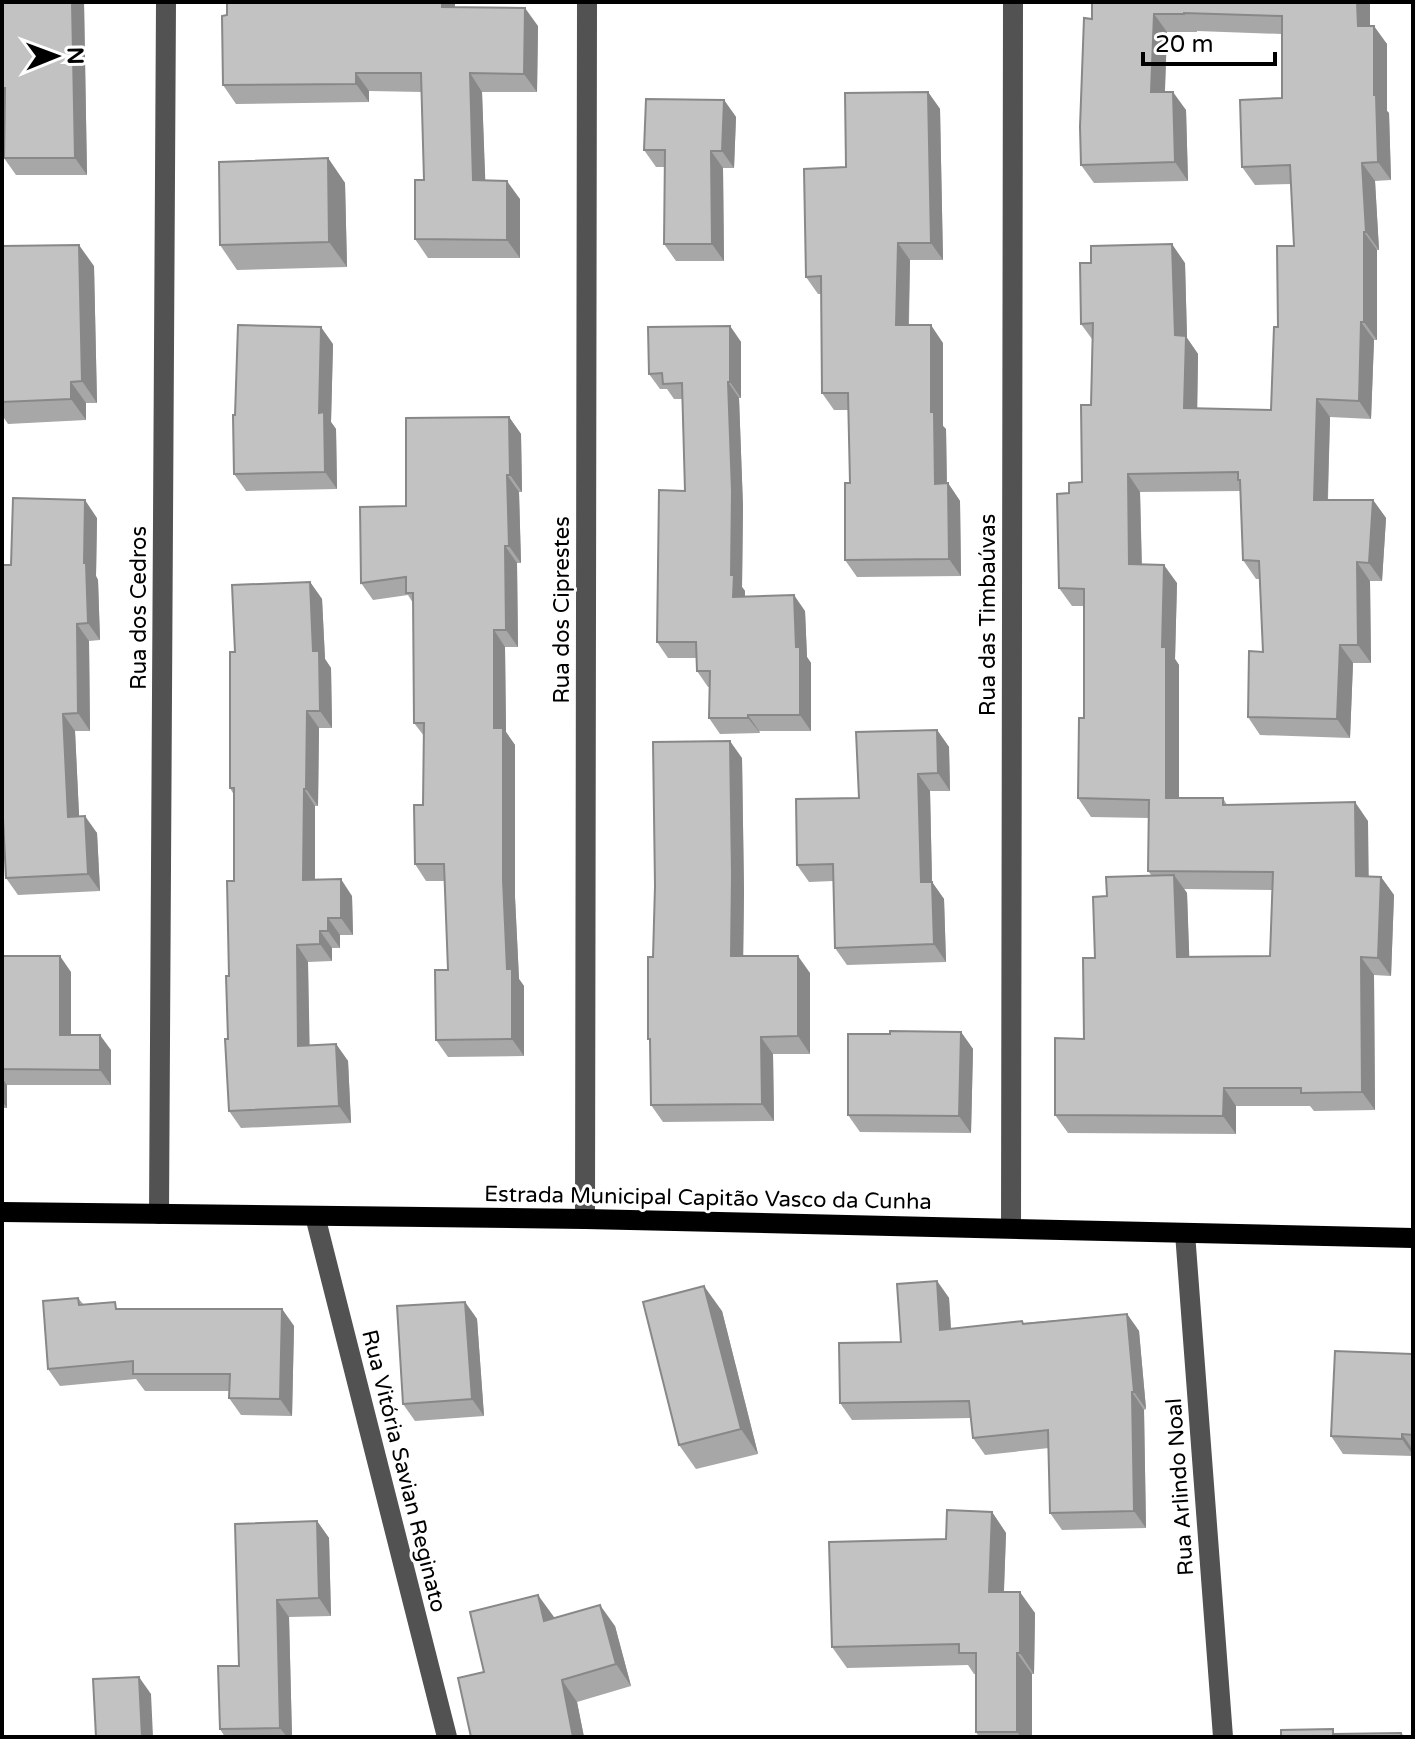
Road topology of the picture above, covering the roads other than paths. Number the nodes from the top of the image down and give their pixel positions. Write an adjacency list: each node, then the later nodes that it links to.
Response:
1 (166, 2): 5 (street, Rua dos Cedros)
2 (587, 2): 7 (street, Rua dos Ciprestes)
3 (1013, 2): 8 (street, Rua das Timbaúvas)
4 (2, 1212): 5 (main road, Estrada Municipal Capitão Vasco da Cunha)
5 (159, 1214): 6 (main road, Estrada Municipal Capitão Vasco da Cunha)
6 (315, 1216): 7 (main road, Estrada Municipal Capitão Vasco da Cunha); 11 (street, Rua Vitória Savian Reginato)
7 (585, 1219): 8 (main road, Estrada Municipal Capitão Vasco da Cunha)
8 (1011, 1228): 9 (main road, Estrada Municipal Capitão Vasco da Cunha)
9 (1185, 1233): 10 (main road, Estrada Municipal Capitão Vasco da Cunha); 12 (street, Rua Arlindo Noal)
10 (1413, 1238)
11 (447, 1737)
12 (1223, 1737)

